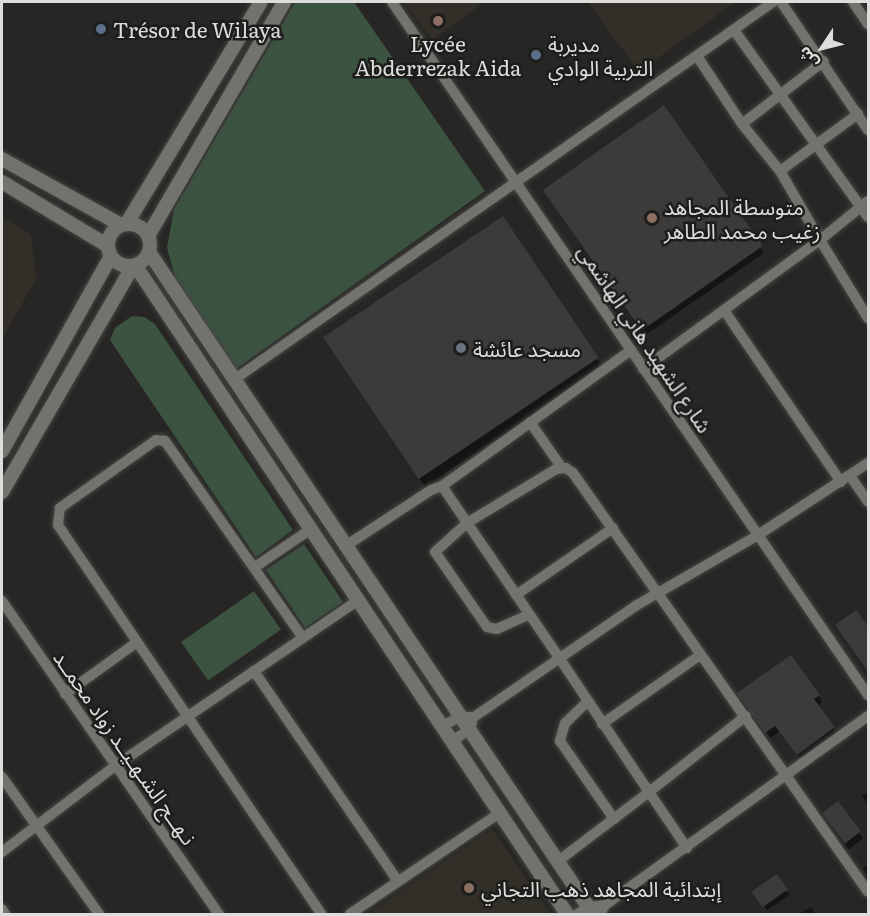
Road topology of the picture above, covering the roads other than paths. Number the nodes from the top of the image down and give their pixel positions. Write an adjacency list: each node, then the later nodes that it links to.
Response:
1 (261, 2): 22 (main road)
2 (284, 2): 23 (main road)
3 (392, 2): 19 (street, شارع الشهيد هاني الهاشمي)
4 (773, 2): 8 (street)
5 (781, 2): 10 (street)
6 (857, 3): 7 (street)
7 (868, 24)
8 (734, 30): 9 (street); 11 (street)
9 (697, 56): 13 (street); 19 (street)
10 (824, 61): 11 (street); 12 (street)
11 (781, 92): 13 (street); 15 (street)
12 (858, 114): 14 (street); 15 (street)
13 (742, 124): 17 (street)
14 (868, 129)
15 (817, 143): 17 (street); 20 (street)
16 (2, 159): 22 (main road)
17 (780, 171): 24 (street)
18 (2, 182): 25 (main road)
19 (518, 184): 30 (street, شارع الشهيد هاني الهاشمي); 32 (street)
20 (865, 204): 21 (street); 24 (street)
21 (868, 217)
22 (124, 224): 23 (main road); 25 (main road)
23 (148, 236): 26 (main road)
24 (820, 240): 28 (street); 29 (street)
25 (109, 251): 27 (main road); 34 (main road)
26 (149, 252): 27 (main road); 32 (main road)
27 (134, 265): 39 (main road); 43 (main road)
28 (724, 310): 31 (street); 37 (street)
29 (868, 318)
30 (631, 350): 31 (street, شارع الشهيد هاني الهاشمي); 33 (street)
31 (643, 369): 44 (street, شارع الشهيد هاني الهاشمي)
32 (235, 379): 45 (main road)
33 (530, 422): 36 (street); 38 (street)
34 (2, 451)
35 (868, 463): 37 (street)
36 (562, 468): 41 (street); 42 (street)
37 (846, 479): 40 (street); 44 (street)
38 (442, 486): 41 (street); 45 (street)
39 (2, 492)
40 (868, 502)
41 (467, 524): 48 (street); 51 (street)
42 (613, 528): 47 (street); 48 (street)
43 (311, 529): 46 (street); 49 (main road)
44 (758, 535): 47 (street); 58 (street, شارع الشهيد هاني الهاشمي)
45 (347, 545): 63 (main road)
46 (255, 567): 52 (street); 53 (street)
47 (658, 592): 54 (street); 55 (street)
48 (516, 596): 51 (street)
49 (358, 600): 52 (street); 66 (main road)
50 (2, 602): 57 (street, نـهــج الشـهـيــد زواد محمــد)
51 (528, 615): 55 (street)
52 (303, 638): 56 (street)
53 (137, 642): 57 (street); 60 (street)
54 (700, 656): 61 (street); 65 (street)
55 (560, 659): 59 (street); 64 (street)
56 (254, 670): 60 (street); 78 (street)
57 (64, 694): 68 (street, نـهــج الشـهـيــد زواد محمــد)
58 (868, 695)
59 (587, 702): 65 (street); 73 (street)
60 (188, 715): 68 (street); 85 (street)
61 (746, 716): 70 (street); 71 (street)
62 (868, 716): 70 (street)
63 (460, 717): 64 (main road); 66 (street)
64 (471, 724): 67 (street); 77 (main road)
65 (602, 724): 71 (street)
66 (442, 726): 67 (main road)
67 (452, 741): 72 (main road)
68 (115, 766): 74 (street); 84 (street, نـهــج الشـهـيــد زواد محمــد)
69 (2, 777): 74 (street)
70 (787, 777): 75 (street); 79 (street)
71 (649, 792): 73 (street); 75 (street)
72 (501, 812): 78 (street); 87 (main road)
73 (614, 819): 77 (street)
74 (38, 826): 76 (street); 82 (street)
75 (687, 848): 81 (street)
76 (2, 852)
77 (558, 861): 81 (main road)
78 (398, 881): 86 (street)
79 (868, 892)
80 (2, 909): 83 (street)
81 (593, 911)
82 (98, 914)
83 (5, 915)
84 (219, 915)
85 (321, 915)
86 (350, 915)
87 (567, 915)

